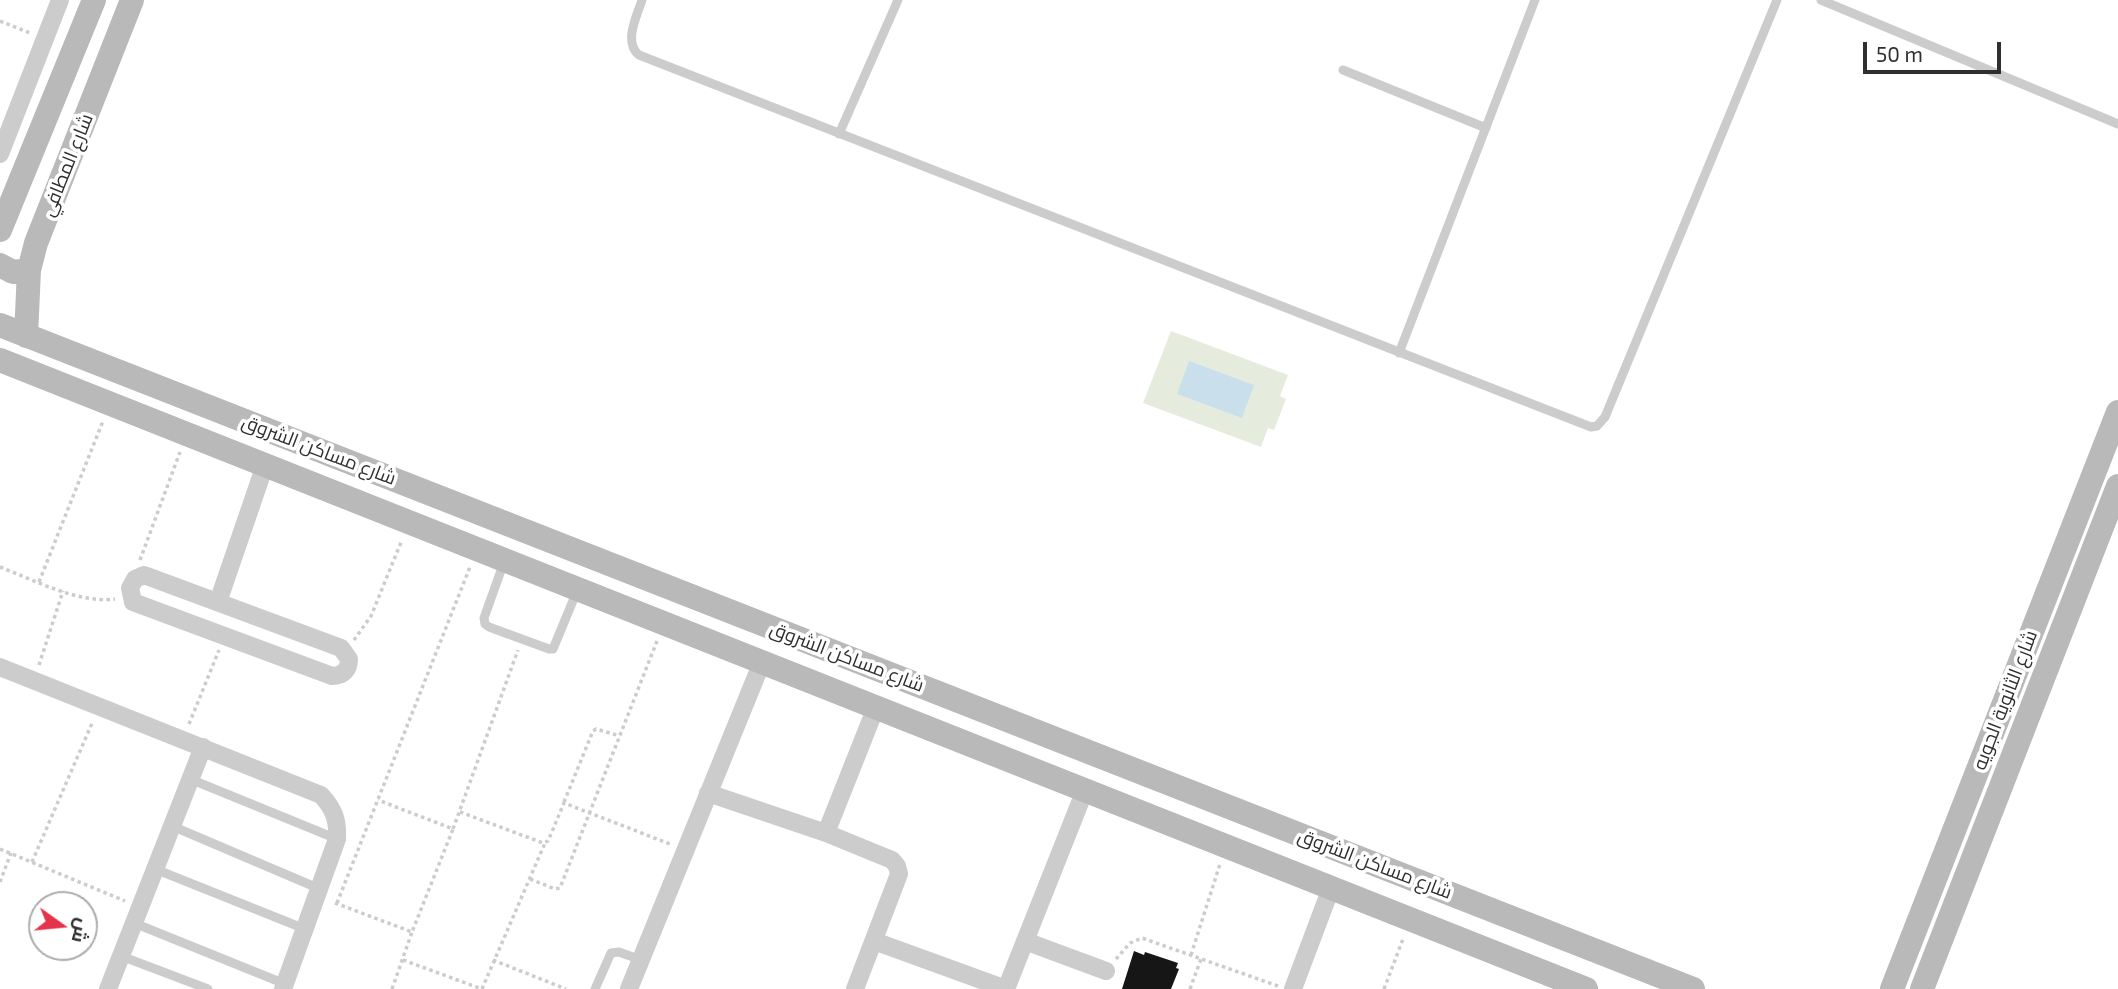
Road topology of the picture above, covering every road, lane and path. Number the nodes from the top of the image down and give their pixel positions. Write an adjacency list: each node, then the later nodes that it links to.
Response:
1 (60, 0): 10 (street)
2 (94, 0): 16 (street, شارع المطافي)
3 (132, 0): 18 (street, شارع المطافي)
4 (642, 0): 14 (lane)
5 (898, 0): 14 (lane)
6 (1535, 0): 13 (lane)
7 (1777, 0): 21 (lane)
8 (1821, 0): 12 (lane)
9 (0, 21): 10 (path)
10 (45, 38): 15 (street)
11 (1343, 70): 13 (lane)
12 (2118, 124)
13 (1486, 128): 21 (lane)
14 (839, 134): 21 (lane)
15 (0, 154)
16 (0, 230)
17 (0, 265): 18 (street)
18 (29, 270): 20 (street, شارع المطافي)
19 (0, 325): 20 (street, شارع مساكن الشروق)
20 (26, 336): 47 (street, شارع مساكن الشروق)
21 (1399, 353)
22 (2, 367): 23 (street, شارع مساكن الشروق)
23 (110, 403): 25 (street, شارع مساكن الشروق); 32 (path)
24 (2118, 412): 105 (street, شارع الثانوية الجويه)
25 (186, 433): 26 (street, شارع مساكن الشروق); 33 (path)
26 (265, 465): 28 (street, شارع مساكن الشروق); 37 (street)
27 (2118, 486): 106 (street, شارع الثانوية الجويه)
28 (409, 522): 29 (street, شارع مساكن الشروق); 41 (path)
29 (477, 549): 30 (street, شارع مساكن الشروق); 57 (path)
30 (505, 560): 34 (street, شارع مساكن الشروق); 40 (lane)
31 (0, 567): 32 (path)
32 (39, 582): 35 (path)
33 (132, 583): 36 (street); 37 (street)
34 (578, 589): 38 (street, شارع مساكن الشروق); 40 (lane)
35 (63, 591): 36 (path); 44 (path)
36 (133, 602): 39 (street)
37 (218, 602): 41 (street)
38 (664, 623): 42 (street, شارع مساكن الشروق); 49 (path)
39 (225, 635): 41 (street); 50 (path)
40 (522, 639): 59 (path)
41 (348, 655)
42 (762, 662): 46 (street, شارع مساكن الشروق); 56 (street)
43 (0, 667): 44 (street)
44 (34, 680): 45 (street)
45 (99, 706): 50 (street); 70 (path)
46 (876, 707): 52 (street, شارع مساكن الشروق); 63 (street)
47 (989, 712): 48 (street, شارع مساكن الشروق); 52 (street)
48 (1034, 730): 53 (street); 104 (street, شارع مساكن الشروق)
49 (620, 736): 58 (path); 60 (path)
50 (183, 739): 51 (street)
51 (203, 747): 54 (street); 64 (street)
52 (978, 747): 53 (street, شارع مساكن الشروق)
53 (1020, 764): 55 (street, شارع مساكن الشروق)
54 (190, 779): 61 (street); 64 (lane)
55 (1085, 790): 66 (street, شارع مساكن الشروق); 81 (street)
56 (708, 793): 63 (street); 68 (street)
57 (378, 800): 62 (path); 76 (path)
58 (564, 803): 60 (path); 65 (path)
59 (460, 812): 62 (path); 65 (path)
60 (590, 813): 68 (path); 72 (path)
61 (172, 826): 71 (street); 75 (lane)
62 (453, 828): 80 (path)
63 (825, 833): 82 (street)
64 (338, 839): 75 (street)
65 (545, 843): 72 (path)
66 (1226, 846): 74 (street, شارع مساكن الشروق); 83 (path)
67 (0, 849): 69 (path)
68 (685, 850): 88 (street)
69 (11, 853): 70 (path); 73 (path)
70 (32, 862): 77 (path)
71 (155, 869): 77 (street); 79 (lane)
72 (530, 879): 87 (path)
73 (0, 882)
74 (1331, 888): 78 (street, شارع مساكن الشروق); 102 (street)
75 (319, 891): 76 (path); 79 (street)
76 (337, 903): 80 (path)
77 (137, 915): 84 (street); 90 (lane)
78 (1411, 919): 91 (street, شارع مساكن الشروق); 103 (path)
79 (305, 929): 90 (street)
80 (412, 932): 86 (path)
81 (1026, 941): 82 (street); 89 (street)
82 (874, 942): 99 (street)
83 (1191, 955): 85 (path); 89 (path)
84 (121, 956): 92 (street); 93 (lane)
85 (1200, 958): 100 (path); 101 (path)
86 (403, 960): 94 (path); 95 (path)
87 (493, 960): 95 (path); 96 (path)
88 (641, 960): 97 (lane); 98 (street)
89 (1106, 971)
90 (284, 986)
91 (1573, 987)
92 (108, 989)
93 (208, 989)
94 (392, 989)
95 (482, 989)
96 (566, 989)
97 (595, 989)
98 (629, 989)
99 (855, 989)
100 (1190, 989)
101 (1286, 989)
102 (1293, 989)
103 (1384, 989)
104 (1693, 989)
105 (1892, 989)
106 (1922, 989)

